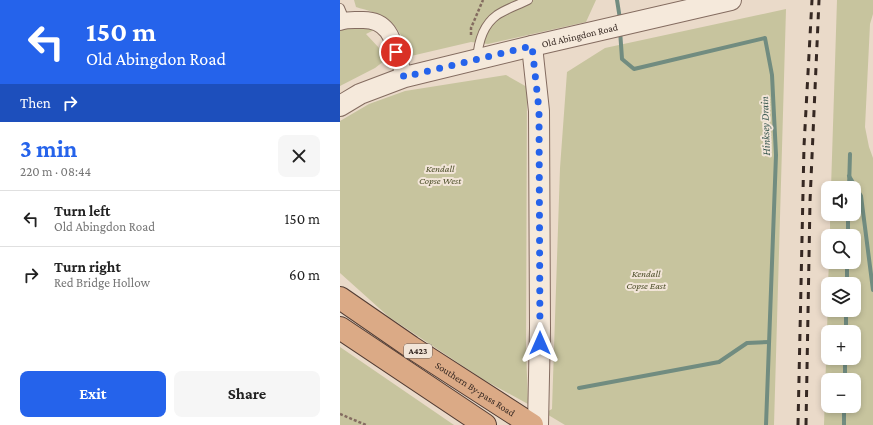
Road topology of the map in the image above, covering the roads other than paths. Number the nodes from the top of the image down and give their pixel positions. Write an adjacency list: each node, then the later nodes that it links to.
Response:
1 (528, 0): 5 (lane)
2 (730, 0): 4 (street, Old Abingdon Road)
3 (342, 17): 6 (street)
4 (532, 46): 5 (street, Old Abingdon Road); 12 (street)
5 (477, 60): 6 (street, Old Abingdon Road)
6 (404, 77): 7 (street, Old Abingdon Road)
7 (340, 106)
8 (340, 298): 11 (highway, Southern By-pass Road / A423)
9 (340, 328): 10 (highway, A423)
10 (485, 425)
11 (532, 425)
12 (538, 425)

